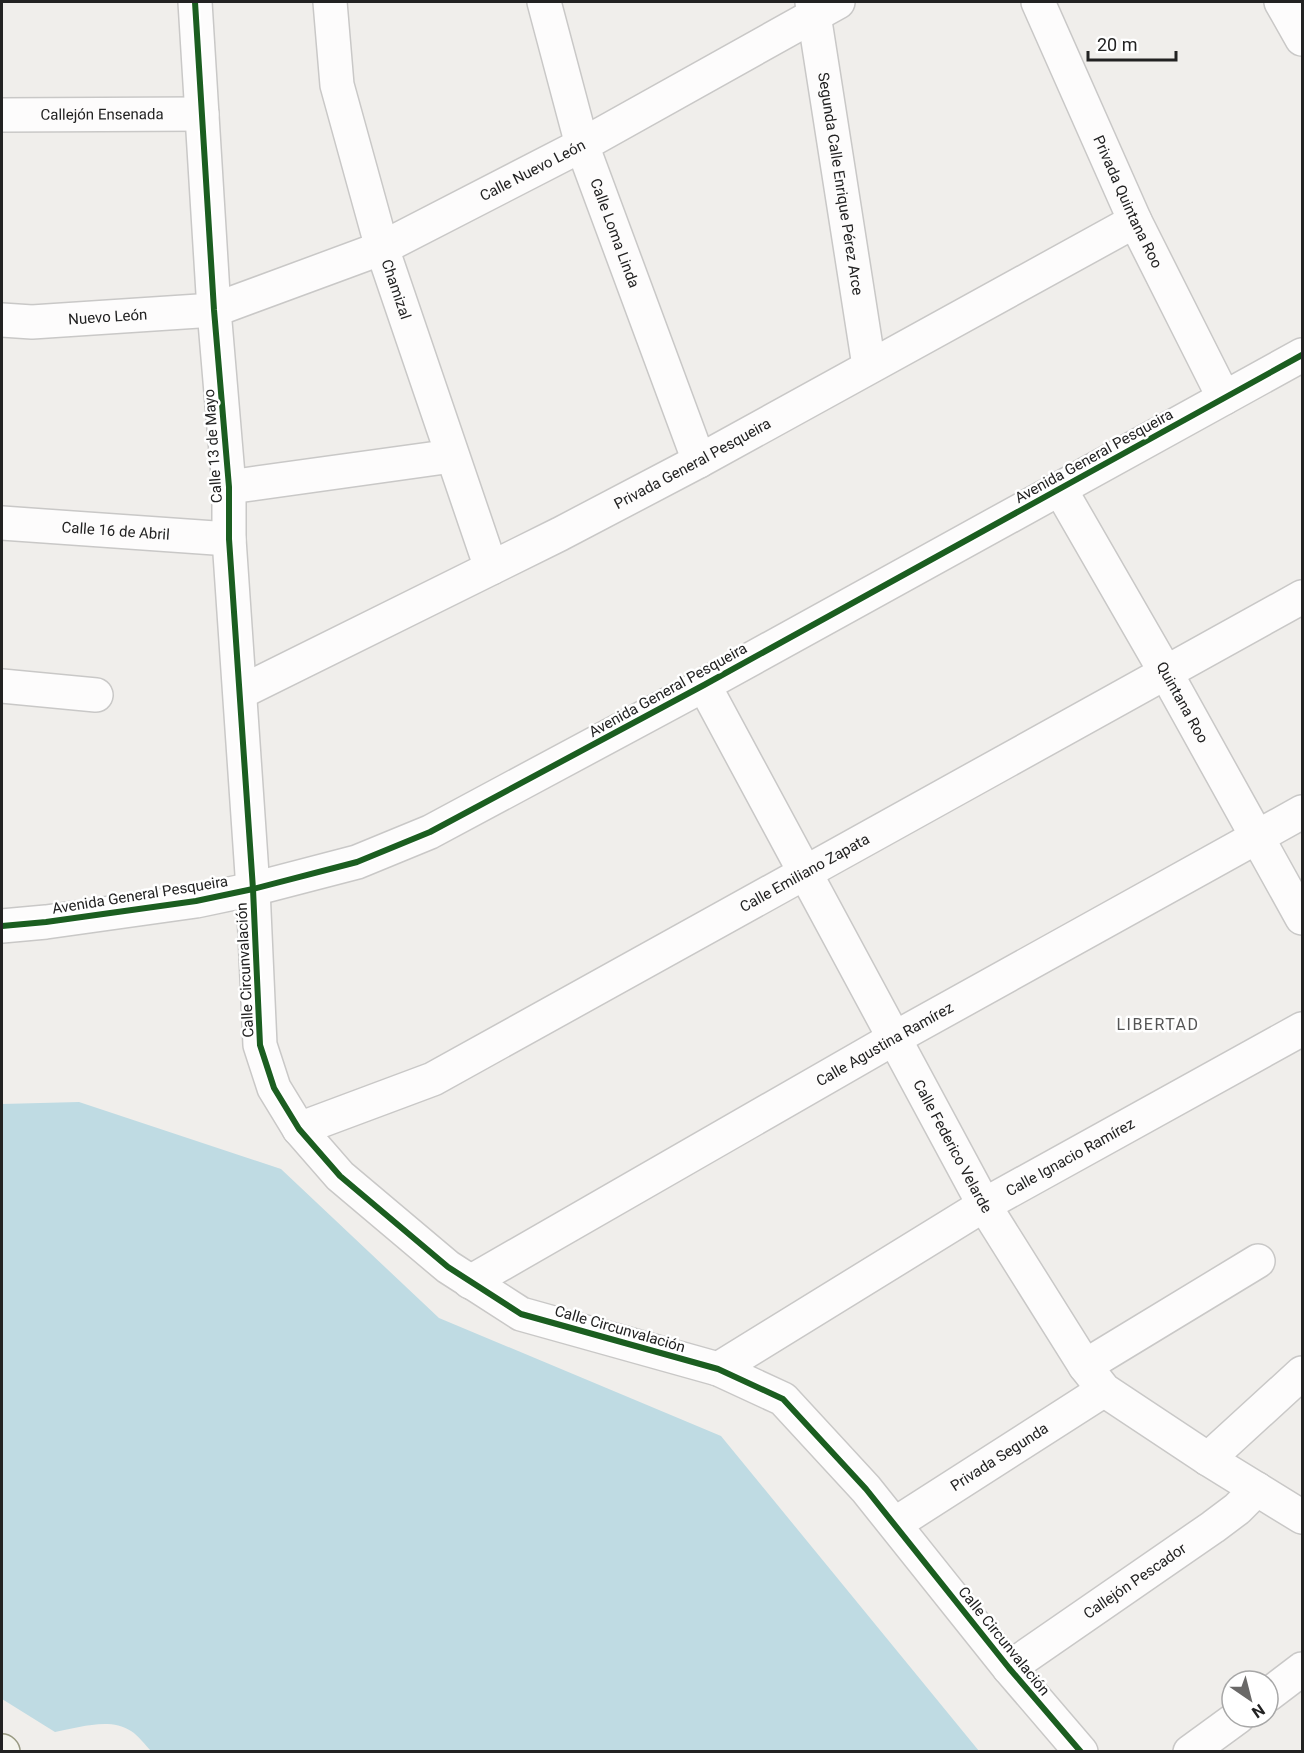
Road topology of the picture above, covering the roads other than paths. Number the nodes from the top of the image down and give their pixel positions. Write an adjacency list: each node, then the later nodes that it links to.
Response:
1 (195, 2): 8 (street, Calle 13 de Mayo)
2 (330, 2): 12 (street, Chamizal)
3 (544, 2): 10 (street, Calle Loma Linda)
4 (1038, 2): 11 (street, Privada Quintana Roo)
5 (1281, 2): 7 (street)
6 (821, 6): 10 (street, Calle Nuevo León); 16 (street, Segunda Calle Enrique Pérez Arce)
7 (1302, 39)
8 (202, 114): 9 (street, Callejón Ensenada); 13 (street, Calle 13 de Mayo)
9 (2, 115)
10 (582, 145): 12 (street, Calle Nuevo León); 19 (street, Calle Loma Linda)
11 (1135, 221): 16 (street, Privada General Pesqueira); 17 (street, Privada Quintana Roo)
12 (382, 248): 13 (street, Calle Nuevo León); 18 (street, Chamizal)
13 (214, 310): 14 (street, Nuevo León); 20 (street, Calle 13 de Mayo)
14 (2, 320)
15 (1302, 355): 17 (street, Avenida General Pesqueira)
16 (869, 366): 19 (street, Privada General Pesqueira)
17 (1224, 398): 21 (street, Avenida General Pesqueira)
18 (452, 456): 20 (street, Calle 13 de Mayo); 24 (street, Chamizal)
19 (699, 460): 24 (street, Privada General Pesqueira)
20 (229, 488): 23 (street, Calle 13 de Mayo)
21 (1060, 489): 26 (street, Quintana Roo); 27 (street, Avenida General Pesqueira)
22 (2, 523): 23 (street, Calle 16 de Abril)
23 (229, 539): 29 (street, Calle 13 de Mayo)
24 (491, 568): 29 (street, Privada General Pesqueira)
25 (1302, 597): 26 (street, Calle Emiliano Zapata)
26 (1166, 674): 32 (street, Quintana Roo); 33 (street, Calle Emiliano Zapata)
27 (704, 685): 33 (street, Calle Federico Velarde); 34 (street, Avenida General Pesqueira)
28 (2, 686): 30 (street)
29 (241, 692): 34 (street, Calle 13 de Mayo)
30 (96, 694)
31 (1302, 812): 32 (street, Calle Agustina Ramírez)
32 (1257, 837): 35 (street, Quintana Roo); 38 (street, Calle Agustina Ramírez)
33 (804, 874): 38 (street, Calle Federico Velarde); 39 (street, Calle Emiliano Zapata)
34 (253, 889): 36 (street, Avenida General Pesqueira); 39 (street, Calle Circunvalación)
35 (1302, 918)
36 (2, 926)
37 (1302, 1029): 40 (street, Calle Ignacio Ramírez)
38 (893, 1040): 40 (street, Calle Federico Velarde); 42 (street, Calle Agustina Ramírez)
39 (299, 1129): 42 (street, Calle Circunvalación)
40 (984, 1205): 43 (street, Calle Ignacio Ramírez); 45 (street, Calle Federico Velarde)
41 (1258, 1261): 45 (street, Privada Segunda)
42 (470, 1282): 43 (street, Calle Circunvalación)
43 (718, 1369): 49 (street, Calle Circunvalación)
44 (1302, 1373): 46 (street)
45 (1094, 1378): 46 (street, Calle Federico Velarde); 49 (street, Privada Segunda)
46 (1208, 1459): 47 (street, Calle Federico Velarde)
47 (1257, 1489): 48 (street, Calle Federico Velarde); 50 (street, Callejón Pescador)
48 (1302, 1517)
49 (895, 1524): 50 (street, Calle Circunvalación)
50 (1008, 1668): 54 (street, Calle Circunvalación)
51 (1302, 1669): 52 (street)
52 (1280, 1686)
53 (1222, 1729): 55 (street)
54 (1081, 1752)
55 (1190, 1752)

